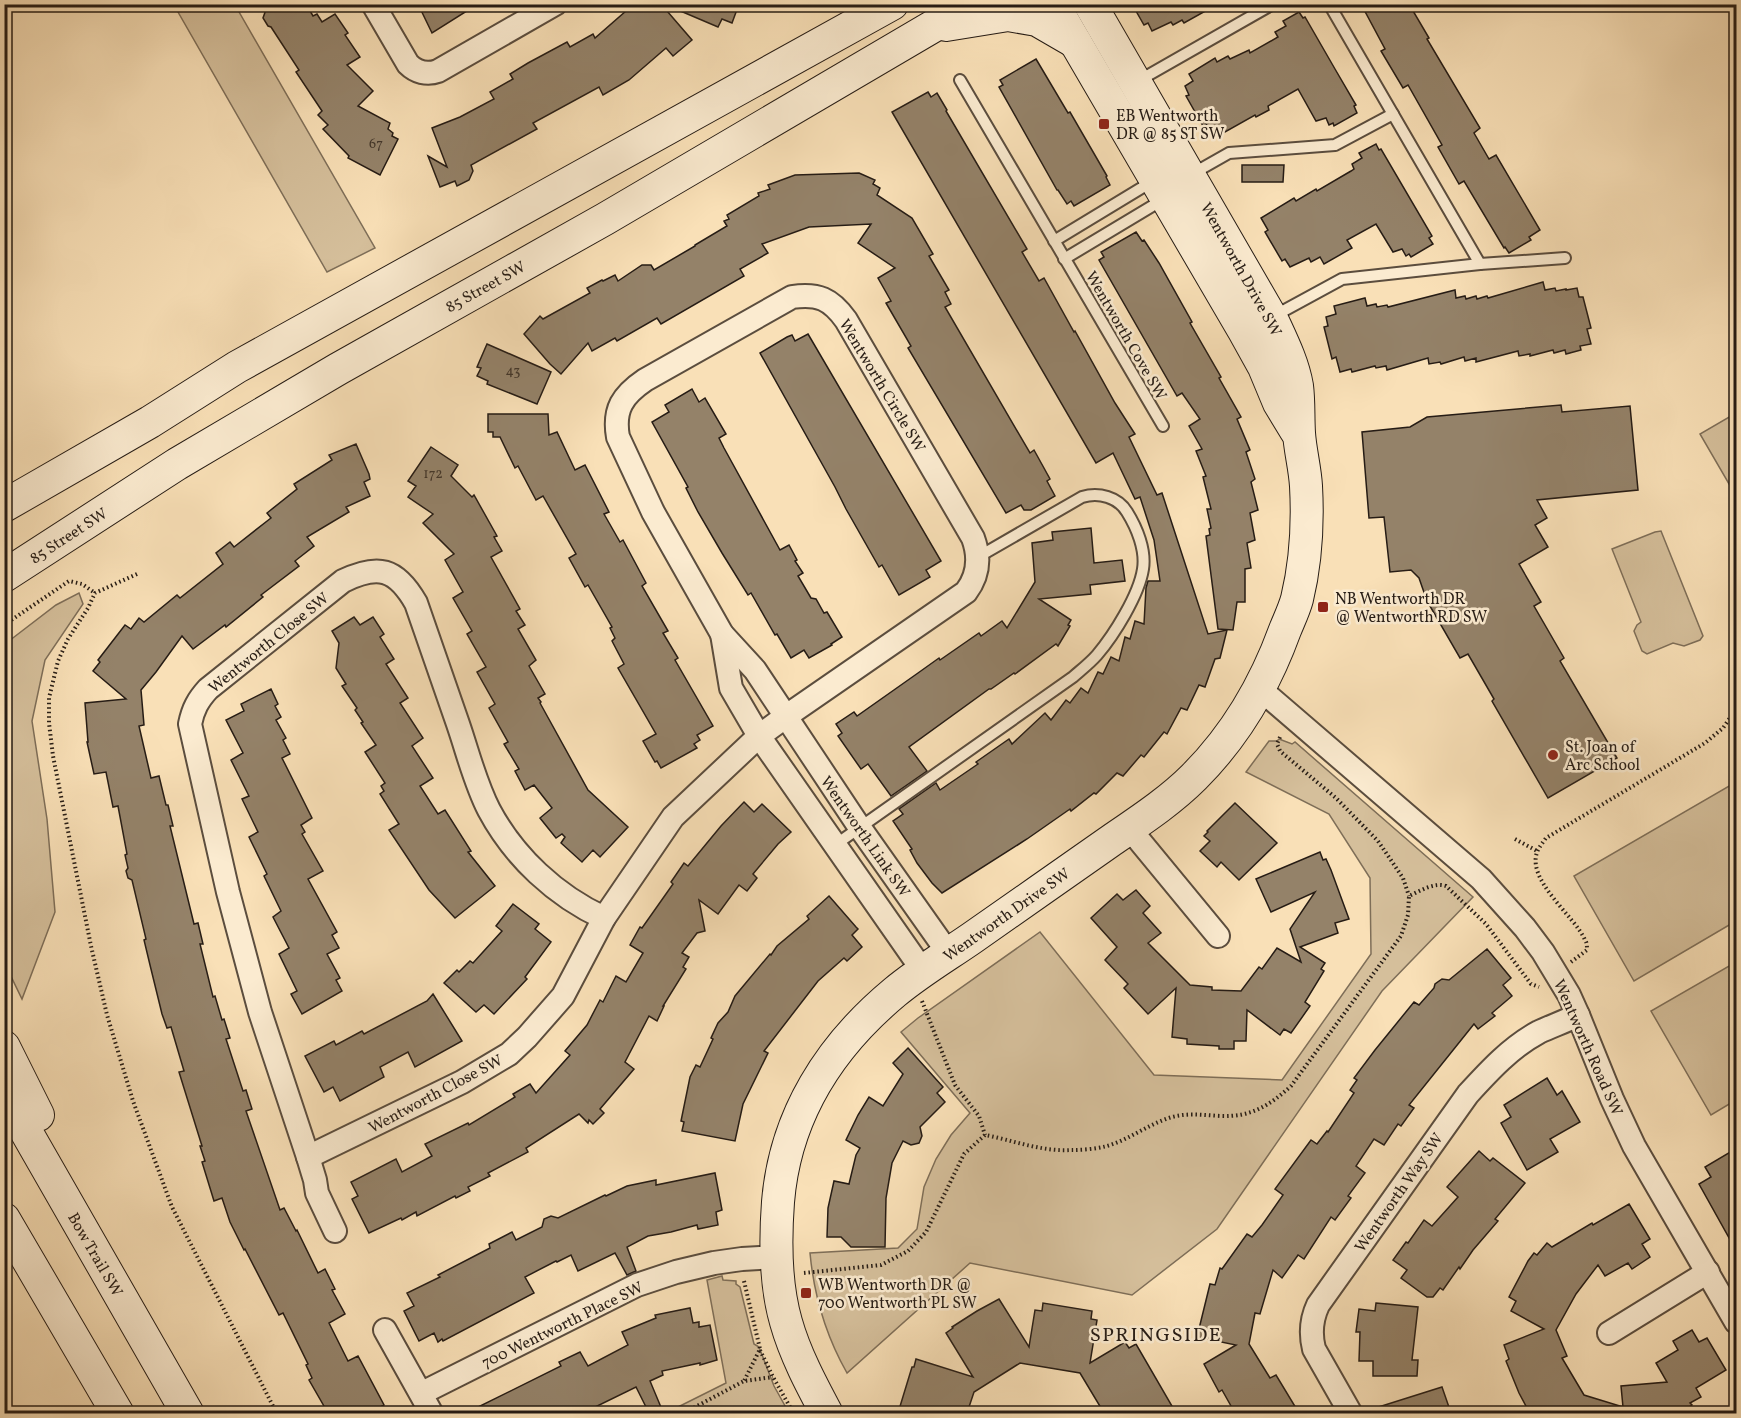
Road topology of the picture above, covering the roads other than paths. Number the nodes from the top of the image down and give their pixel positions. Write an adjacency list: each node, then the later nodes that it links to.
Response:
1 (374, 4): 2 (street)
2 (555, 4)
3 (892, 4): 20 (main road)
4 (971, 4): 9 (main road, 85 Street SW)
5 (1053, 4): 10 (main road, Wentworth Drive SW)
6 (1090, 4): 12 (main road, Wentworth Drive SW)
7 (1274, 4): 12 (lane)
8 (1329, 4): 13 (lane)
9 (930, 28): 10 (main road); 21 (main road, 85 Street SW)
10 (1076, 43): 14 (main road, Wentworth Drive SW)
11 (960, 80): 15 (lane, Wentworth Cove SW)
12 (1135, 83): 14 (main road, Wentworth Drive SW)
13 (1392, 114): 14 (lane); 18 (lane)
14 (1173, 183): 15 (lane); 17 (lane, Wentworth Cove SW); 19 (main road, Wentworth Drive SW); 23 (main road, Wentworth Drive SW)
15 (1054, 241): 17 (lane, Wentworth Cove SW)
16 (1565, 258): 18 (lane)
17 (1064, 259): 22 (lane, Wentworth Cove SW)
18 (1480, 264): 19 (lane)
19 (1271, 317): 23 (main road, Wentworth Drive SW)
20 (313, 326): 21 (main road); 24 (main road)
21 (338, 369): 30 (main road, 85 Street SW)
22 (1163, 426)
23 (1299, 435): 32 (main road, Wentworth Drive SW)
24 (114, 443): 25 (main road); 26 (main road)
25 (58, 475): 27 (main road); 28 (main road)
26 (4, 487)
27 (4, 506)
28 (4, 525)
29 (978, 557): 31 (street, Wentworth Circle SW); 33 (street); 35 (lane)
30 (4, 576)
31 (722, 634): 33 (street, Wentworth Circle SW); 34 (street, Wentworth Circle SW)
32 (1260, 689): 36 (main road, Wentworth Drive SW); 41 (street, Wentworth Road SW)
33 (785, 717): 34 (street); 35 (street, Wentworth Link SW)
34 (759, 736): 37 (street, Wentworth Link SW); 38 (street, Wentworth Close SW)
35 (860, 828): 37 (lane); 40 (street, Wentworth Link SW)
36 (1129, 828): 39 (street); 40 (main road, Wentworth Drive SW)
37 (835, 845): 40 (street, Wentworth Link SW)
38 (604, 918): 45 (street, Wentworth Close SW); 45 (street, Wentworth Close SW)
39 (1218, 936)
40 (927, 969): 48 (main road, Wentworth Drive SW)
41 (1578, 1015): 49 (street, Wentworth Road SW); 59 (street, Wentworth Way SW)
42 (4, 1047): 50 (main road)
43 (4, 1093): 50 (main road, Bow Trail SW)
44 (4, 1118): 50 (main road)
45 (308, 1157): 47 (street, Wentworth Close SW)
46 (4, 1220): 55 (main road)
47 (335, 1231)
48 (777, 1257): 54 (street, 700 Wentworth Place SW); 58 (main road, Wentworth Drive SW)
49 (1708, 1272): 51 (street, Wentworth Road SW); 53 (street)
50 (123, 1301): 56 (main road, Bow Trail SW)
51 (1737, 1322)
52 (385, 1330): 54 (street)
53 (1609, 1333)
54 (422, 1393): 57 (street)
55 (118, 1413)
56 (188, 1413)
57 (432, 1413)
58 (827, 1413)
59 (1351, 1413)

